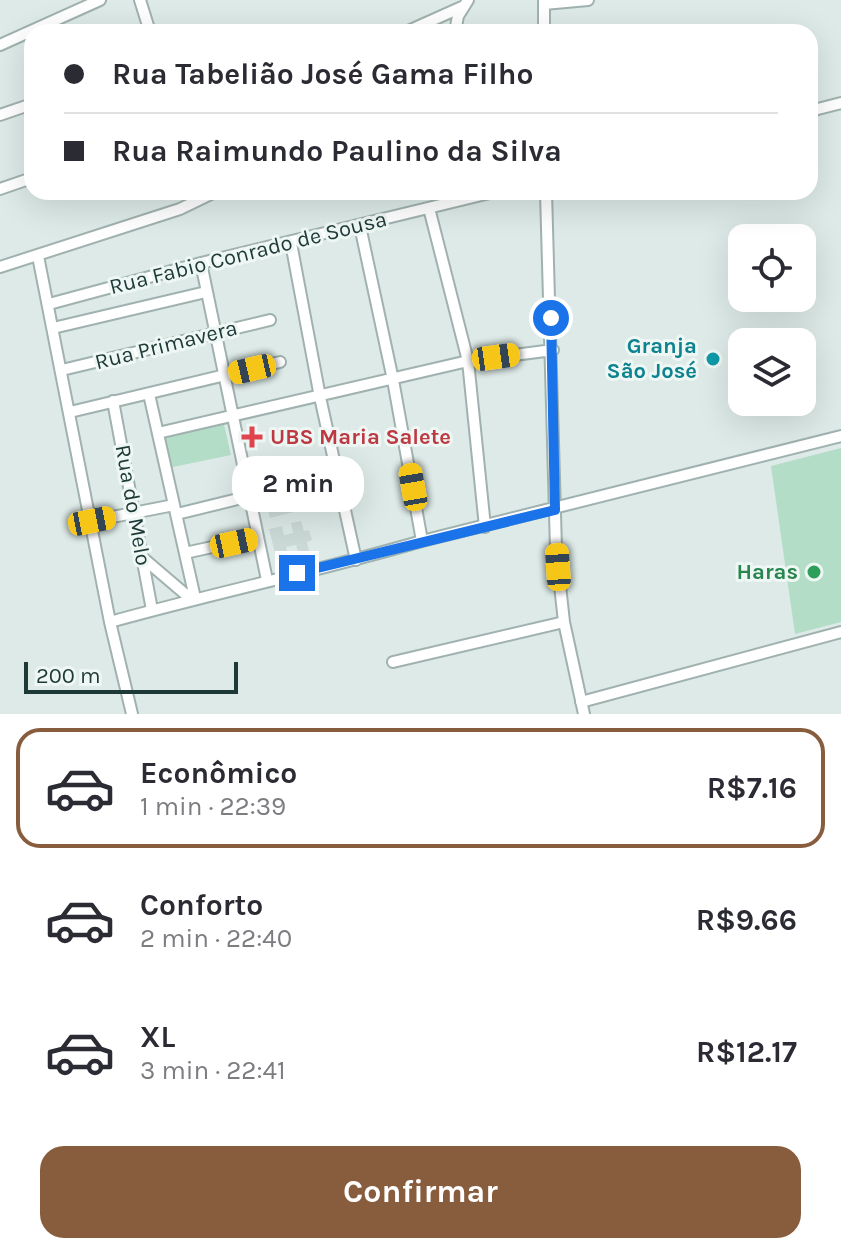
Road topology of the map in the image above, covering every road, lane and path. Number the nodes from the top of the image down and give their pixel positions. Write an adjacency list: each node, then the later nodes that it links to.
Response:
1 (100, 0): 6 (street)
2 (140, 0): 7 (street)
3 (588, 0): 4 (street)
4 (544, 2): 10 (street)
5 (466, 3): 8 (street); 9 (street)
6 (47, 24)
7 (148, 24)
8 (423, 24)
9 (458, 24)
10 (544, 24)
11 (24, 34): 12 (street)
12 (0, 45)
13 (841, 103): 15 (street)
14 (24, 107): 16 (street)
15 (818, 109)
16 (0, 115)
17 (24, 181): 18 (street)
18 (0, 189)
19 (196, 200): 25 (street)
20 (462, 200): 22 (street, Rua Fabio Conrado de Sousa)
21 (546, 200): 33 (street)
22 (429, 208): 23 (street, Rua Fabio Conrado de Sousa); 34 (street)
23 (360, 226): 24 (street, Rua Fabio Conrado de Sousa); 38 (street)
24 (291, 243): 26 (street, Rua Fabio Conrado de Sousa); 40 (street)
25 (38, 256): 27 (street); 29 (street)
26 (201, 263): 28 (street); 29 (street, Rua Fabio Conrado de Sousa)
27 (0, 267)
28 (206, 292): 31 (street); 32 (street)
29 (49, 304): 31 (street)
30 (270, 320): 32 (street, Rua Primavera)
31 (53, 328): 36 (street)
32 (215, 333): 36 (street, Rua Primavera); 37 (street)
33 (553, 350): 34 (street); 48 (street)
34 (468, 361): 38 (street); 51 (street)
35 (280, 362): 37 (street)
36 (62, 370): 42 (street)
37 (224, 375): 39 (street); 43 (street)
38 (393, 380): 40 (street); 53 (street)
39 (149, 394): 41 (street); 44 (street)
40 (320, 397): 43 (street); 56 (street)
41 (113, 401): 42 (street); 49 (street, Rua do Melo)
42 (70, 412): 50 (street)
43 (233, 417): 44 (street); 46 (street)
44 (158, 433): 47 (street)
45 (841, 436): 48 (street)
46 (250, 496): 47 (street); 52 (street)
47 (176, 510): 49 (street); 54 (street)
48 (555, 510): 51 (street); 61 (street)
49 (135, 513): 50 (street); 55 (street, Rua do Melo)
50 (92, 521): 60 (street)
51 (485, 527): 53 (street)
52 (258, 537): 54 (street); 57 (street)
53 (422, 541): 56 (street)
54 (185, 553): 58 (street)
55 (143, 558): 58 (street); 59 (street, Rua do Melo)
56 (356, 560): 57 (street)
57 (267, 580): 58 (street)
58 (193, 598): 59 (street)
59 (152, 610): 60 (street)
60 (110, 622): 65 (street)
61 (564, 622): 63 (street); 64 (street)
62 (841, 632): 64 (street)
63 (393, 662)
64 (581, 702): 66 (street)
65 (132, 714)
66 (584, 714)

